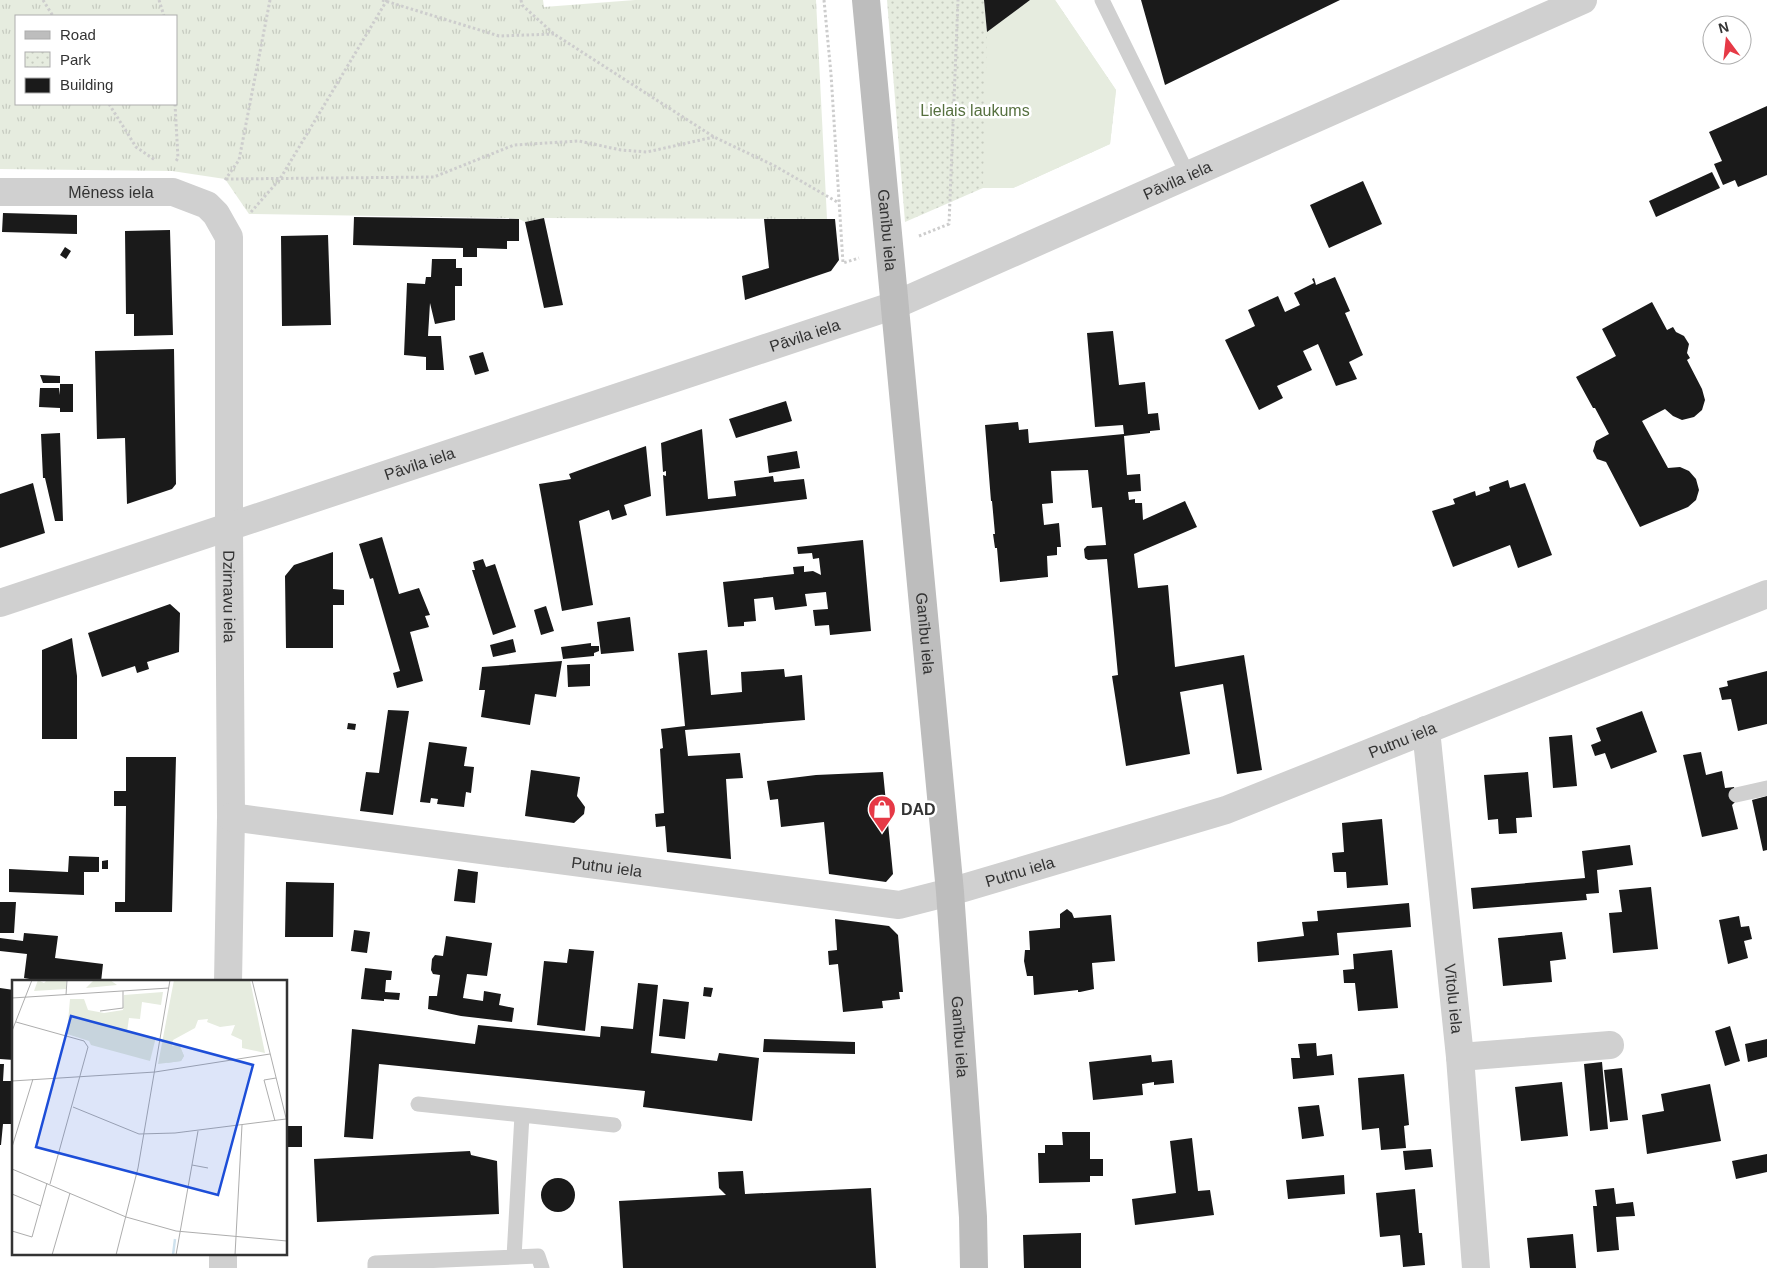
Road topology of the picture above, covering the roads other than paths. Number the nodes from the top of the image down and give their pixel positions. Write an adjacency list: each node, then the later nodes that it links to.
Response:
1 (866, 0): 7 (street, Ganību iela)
2 (1102, 0): 4 (lane)
3 (1583, 0): 4 (street, Pāvila iela)
4 (1188, 175): 7 (street, Pāvila iela)
5 (0, 192): 6 (street, Mēness iela)
6 (211, 209): 8 (street, Dzirnavu iela)
7 (895, 305): 8 (street, Pāvila iela); 15 (street, Ganību iela)
8 (229, 527): 10 (street, Pāvila iela); 14 (street, Dzirnavu iela)
9 (1767, 594): 11 (street, Putnu iela)
10 (0, 603)
11 (1426, 730): 15 (street, Putnu iela); 18 (street, Vītolu iela)
12 (1767, 788): 13 (lane)
13 (1736, 795)
14 (232, 817): 15 (street, Putnu iela); 16 (street, Dzirnavu iela)
15 (950, 892): 25 (street, Ganību iela)
16 (228, 980)
17 (1610, 1045): 18 (street)
18 (1460, 1057): 26 (street, Vītolu iela)
19 (418, 1104): 20 (lane)
20 (522, 1115): 21 (lane); 22 (lane)
21 (614, 1125)
22 (514, 1257): 23 (lane); 24 (lane)
23 (375, 1268)
24 (542, 1268)
25 (974, 1268)
26 (1476, 1268)

